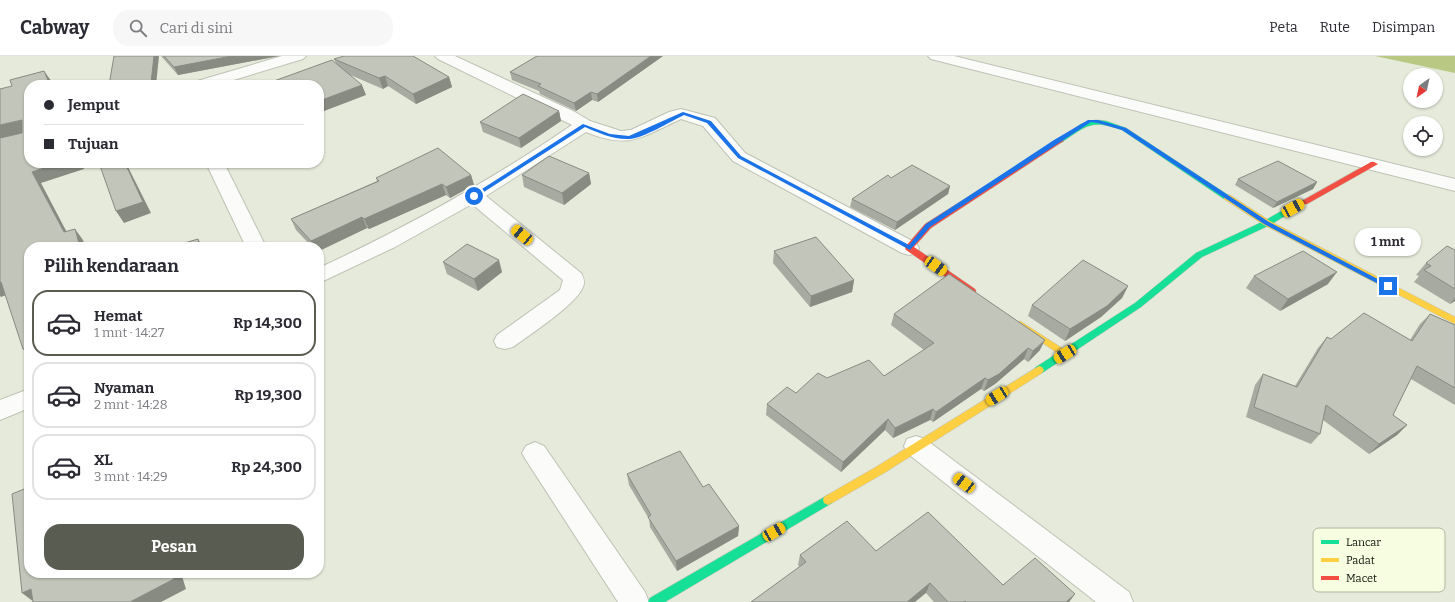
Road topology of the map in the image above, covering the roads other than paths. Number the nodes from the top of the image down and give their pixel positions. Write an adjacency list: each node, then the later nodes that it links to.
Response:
1 (238, 56): 5 (street)
2 (298, 56): 5 (street)
3 (443, 56): 7 (street)
4 (936, 56): 8 (street)
5 (248, 71): 6 (street)
6 (217, 80)
7 (584, 126): 11 (street); 14 (street)
8 (1374, 164): 10 (street); 12 (street)
9 (217, 168): 13 (street)
10 (1455, 185)
11 (474, 196): 15 (street); 19 (street)
12 (1266, 223): 14 (street); 18 (street); 20 (street)
13 (254, 242)
14 (910, 248): 16 (street)
15 (324, 274)
16 (979, 296)
17 (1010, 317): 20 (street)
18 (1455, 321)
19 (505, 340)
20 (1065, 354): 23 (street)
21 (24, 400): 22 (street)
22 (0, 410)
23 (916, 446): 26 (street); 27 (street)
24 (535, 453): 25 (street)
25 (635, 602)
26 (654, 602)
27 (1119, 602)

